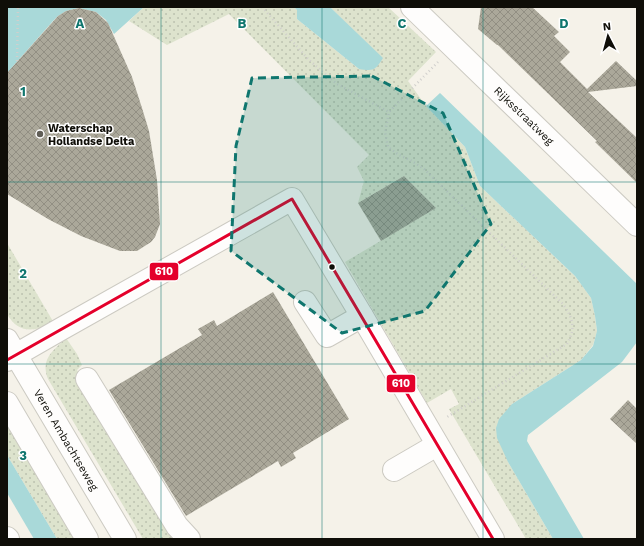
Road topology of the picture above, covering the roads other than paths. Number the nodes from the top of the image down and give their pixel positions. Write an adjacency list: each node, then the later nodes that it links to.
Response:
1 (412, 7): 2 (street, Rijksstraatweg)
2 (637, 225)
3 (305, 302): 4 (street)
4 (362, 316): 5 (street); 8 (street)
5 (10, 352): 11 (street, Veren Ambachtseweg)
6 (87, 379): 12 (street)
7 (7, 403): 10 (street)
8 (432, 437): 9 (street); 13 (street)
9 (394, 470)
10 (87, 539)
11 (125, 539)
12 (189, 539)
13 (493, 539)

